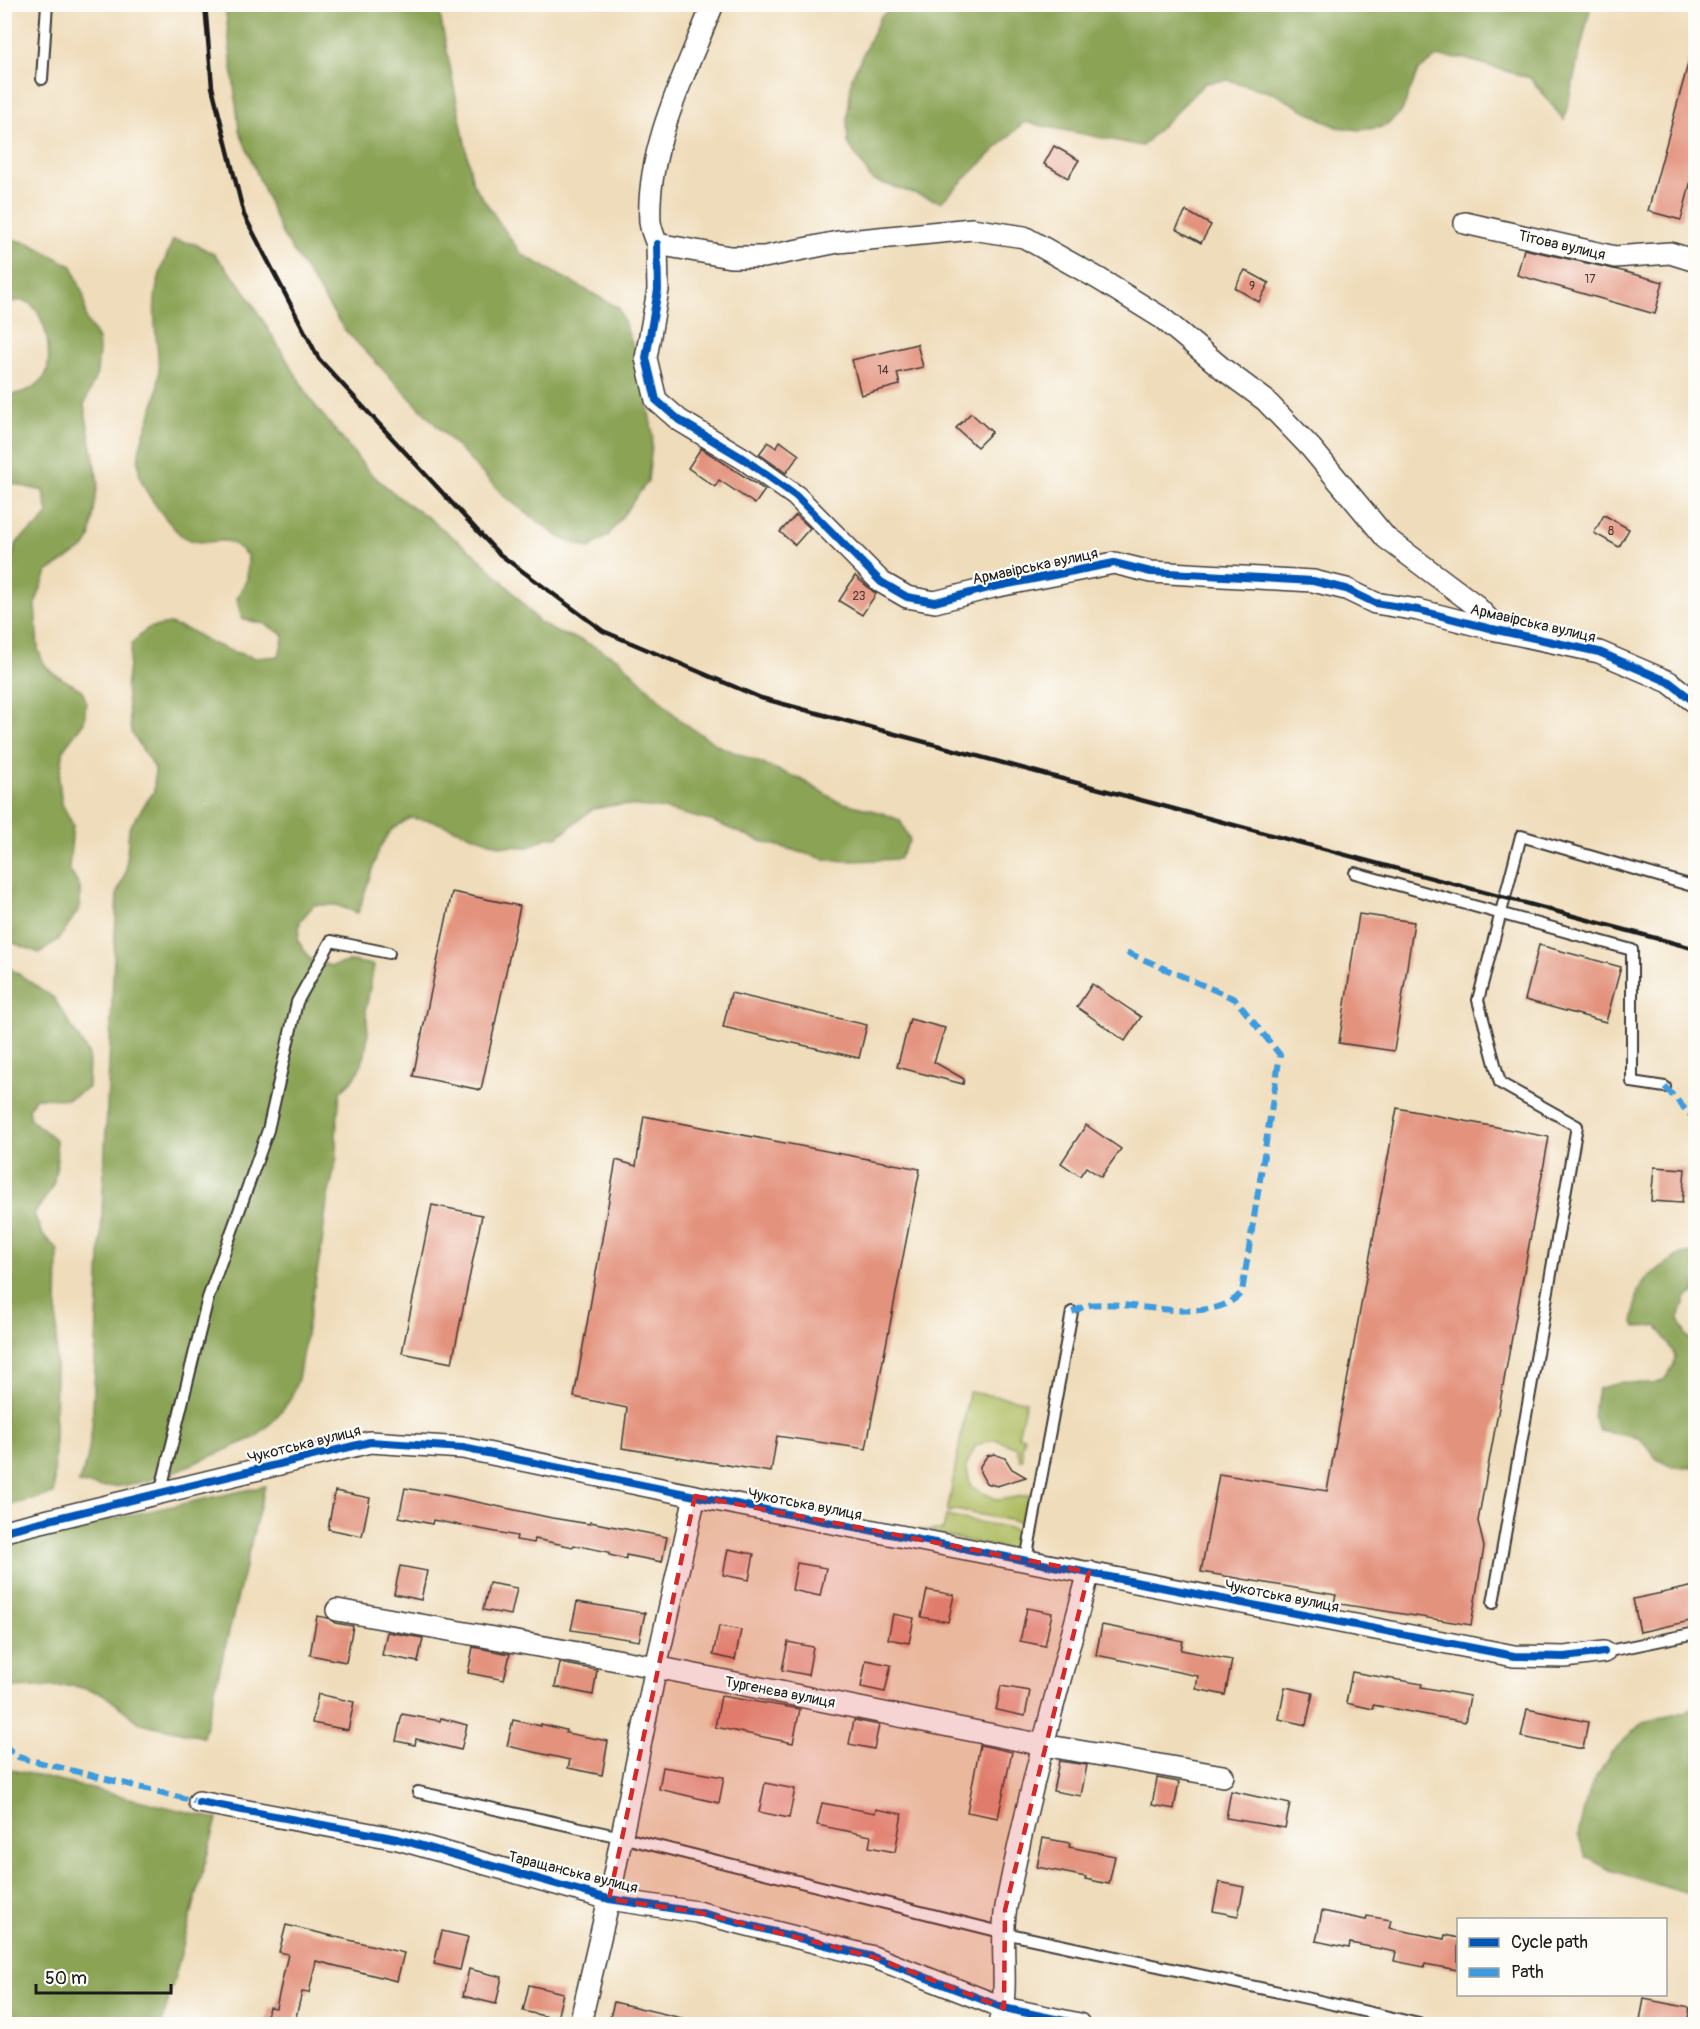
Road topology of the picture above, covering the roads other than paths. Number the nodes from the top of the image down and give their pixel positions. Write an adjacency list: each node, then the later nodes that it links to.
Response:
1 (47, 4): 3 (lane)
2 (713, 4): 5 (street, Армавірська вулиця)
3 (42, 79)
4 (1465, 223): 6 (street, Тітова вулиця)
5 (657, 244): 7 (street, Армавірська вулиця); 7 (street, Армавірська вулиця)
6 (1695, 261)
7 (1499, 630): 8 (street, Армавірська вулиця)
8 (1695, 703)
9 (1355, 873): 11 (lane)
10 (1695, 887): 11 (lane)
11 (1500, 913): 13 (lane); 20 (lane)
12 (389, 953): 15 (lane)
13 (1665, 1087)
14 (1072, 1312): 18 (lane)
15 (160, 1493): 16 (street, Чукотська вулиця); 17 (street, Чукотська вулиця)
16 (694, 1496): 18 (street, Чукотська вулиця); 24 (street)
17 (4, 1531)
18 (1026, 1560): 19 (street, Чукотська вулиця)
19 (1089, 1572): 23 (street, Чукотська вулиця); 25 (street)
20 (1493, 1603)
21 (337, 1610): 24 (street, Тургенєва вулиця)
22 (1695, 1633): 23 (lane)
23 (1604, 1653)
24 (656, 1667): 25 (street, Тургенєва вулиця); 29 (street)
25 (1043, 1745): 26 (street, Тургенєва вулиця); 31 (street)
26 (1223, 1776)
27 (418, 1792): 29 (lane)
28 (199, 1802): 30 (street, Таращанська вулиця)
29 (621, 1837): 30 (street); 31 (lane)
30 (609, 1899): 32 (street, Таращанська вулиця); 33 (street)
31 (1005, 1933): 32 (street); 35 (lane)
32 (1001, 2016): 34 (street, Таращанська вулиця)
33 (580, 2025)
34 (1079, 2025)
35 (1419, 2025)

